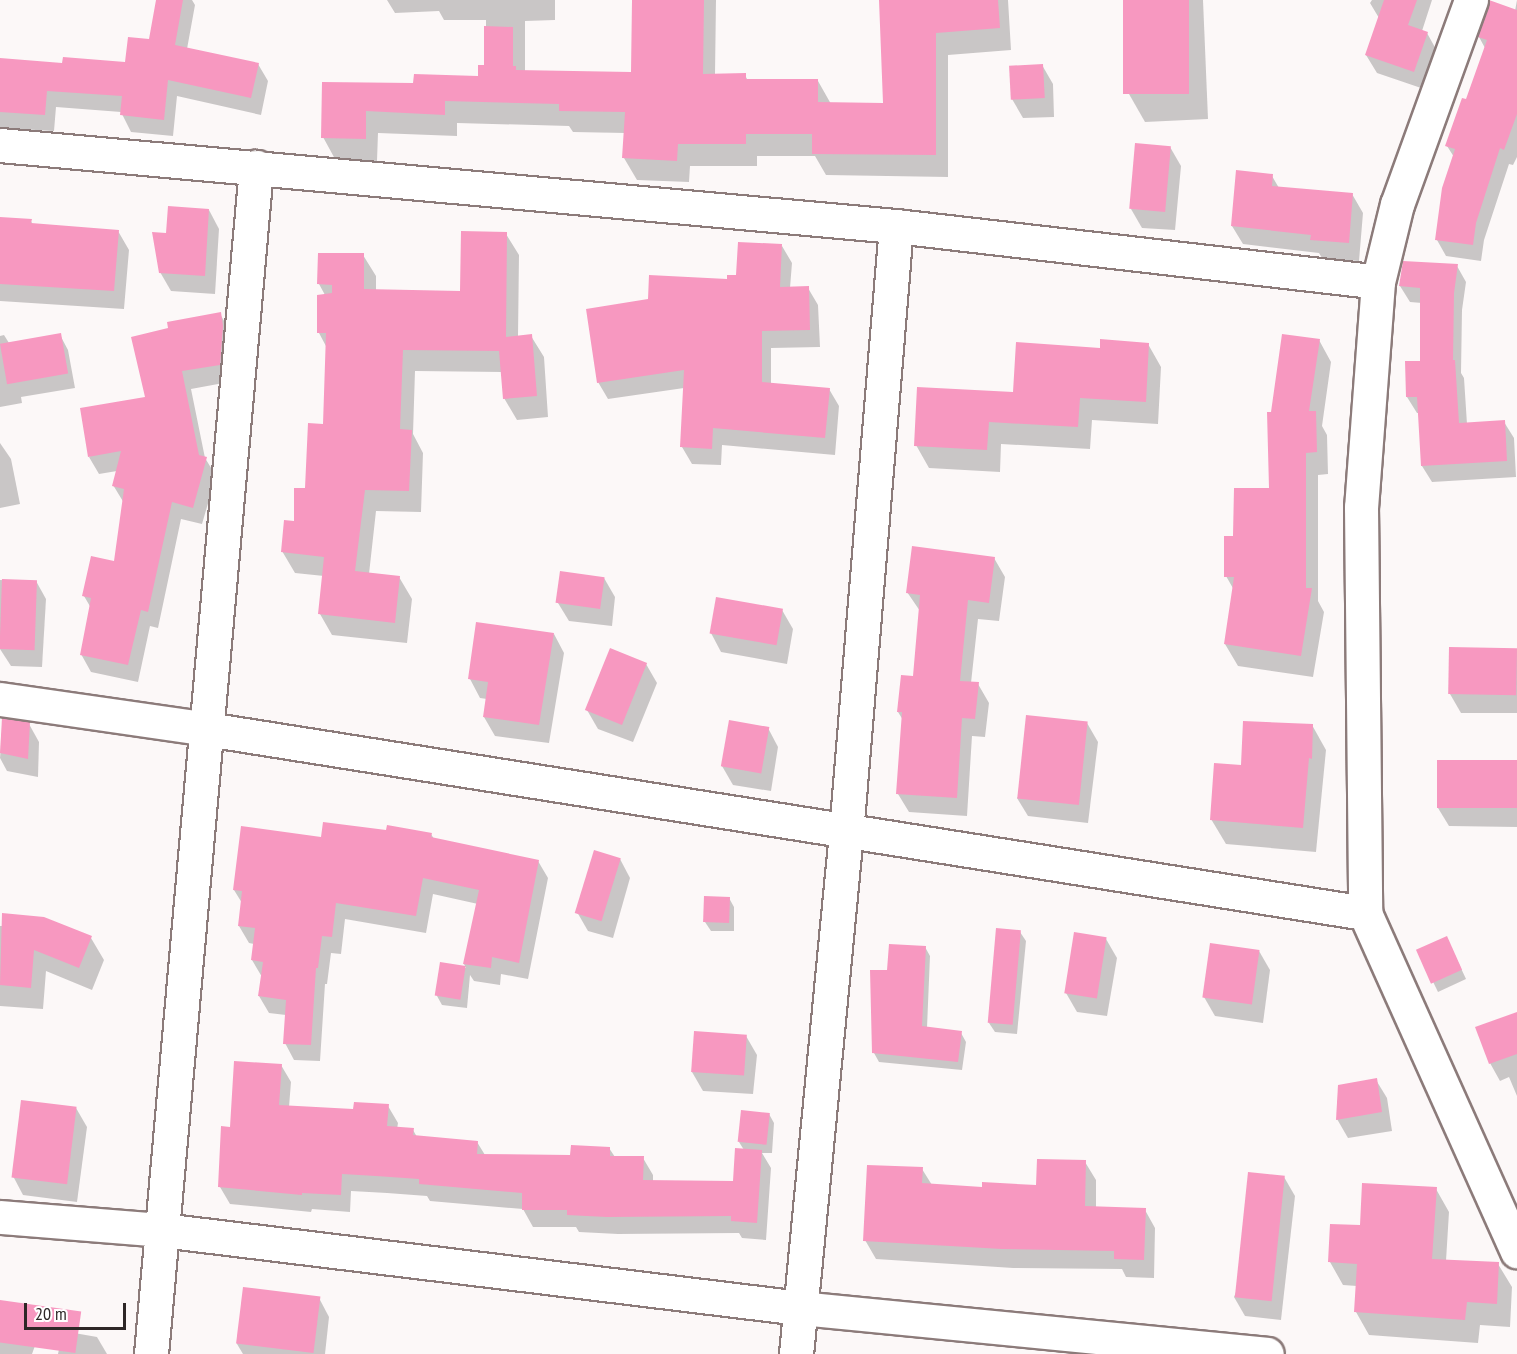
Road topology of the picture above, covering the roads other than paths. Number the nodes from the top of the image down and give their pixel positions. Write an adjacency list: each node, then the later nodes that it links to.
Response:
1 (1471, 0): 5 (street)
2 (0, 145): 3 (street)
3 (256, 167): 4 (street); 7 (street)
4 (896, 226): 5 (street); 8 (street)
5 (1378, 282): 9 (street)
6 (0, 699): 7 (street)
7 (207, 729): 8 (street); 11 (street)
8 (846, 833): 9 (street); 13 (street)
9 (1365, 913): 12 (street)
10 (0, 1217): 11 (street)
11 (162, 1230): 13 (street); 14 (street)
12 (1517, 1251)
13 (800, 1308): 15 (street); 16 (street)
14 (151, 1354)
15 (796, 1354)
16 (1267, 1354)

